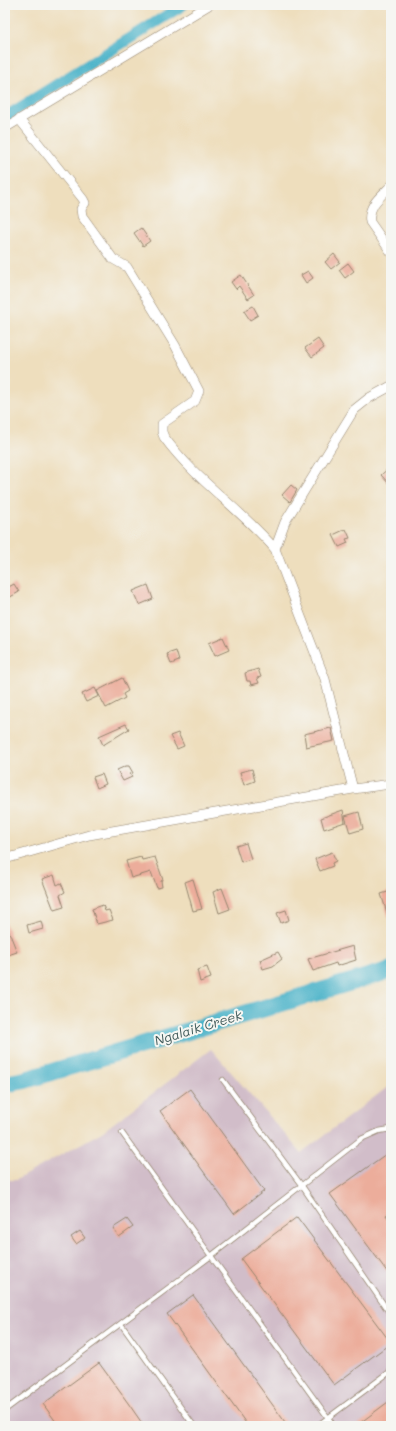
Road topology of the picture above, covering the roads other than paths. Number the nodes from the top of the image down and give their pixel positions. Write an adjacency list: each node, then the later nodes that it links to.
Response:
1 (209, 5): 2 (street)
2 (19, 119): 3 (street); 7 (street)
3 (5, 128)
4 (391, 186): 5 (street)
5 (391, 252)
6 (391, 386): 7 (street)
7 (274, 549): 9 (street)
8 (391, 784): 9 (street)
9 (353, 789): 10 (street)
10 (5, 859)
11 (223, 1080): 14 (lane)
12 (391, 1129): 14 (lane)
13 (122, 1133): 15 (lane)
14 (302, 1186): 15 (lane); 16 (lane)
15 (211, 1256): 17 (lane); 20 (lane)
16 (391, 1315)
17 (121, 1324): 19 (lane); 21 (lane)
18 (391, 1372): 20 (lane)
19 (5, 1410)
20 (328, 1418): 22 (lane); 23 (lane)
21 (194, 1426)
22 (317, 1426)
23 (334, 1426)

